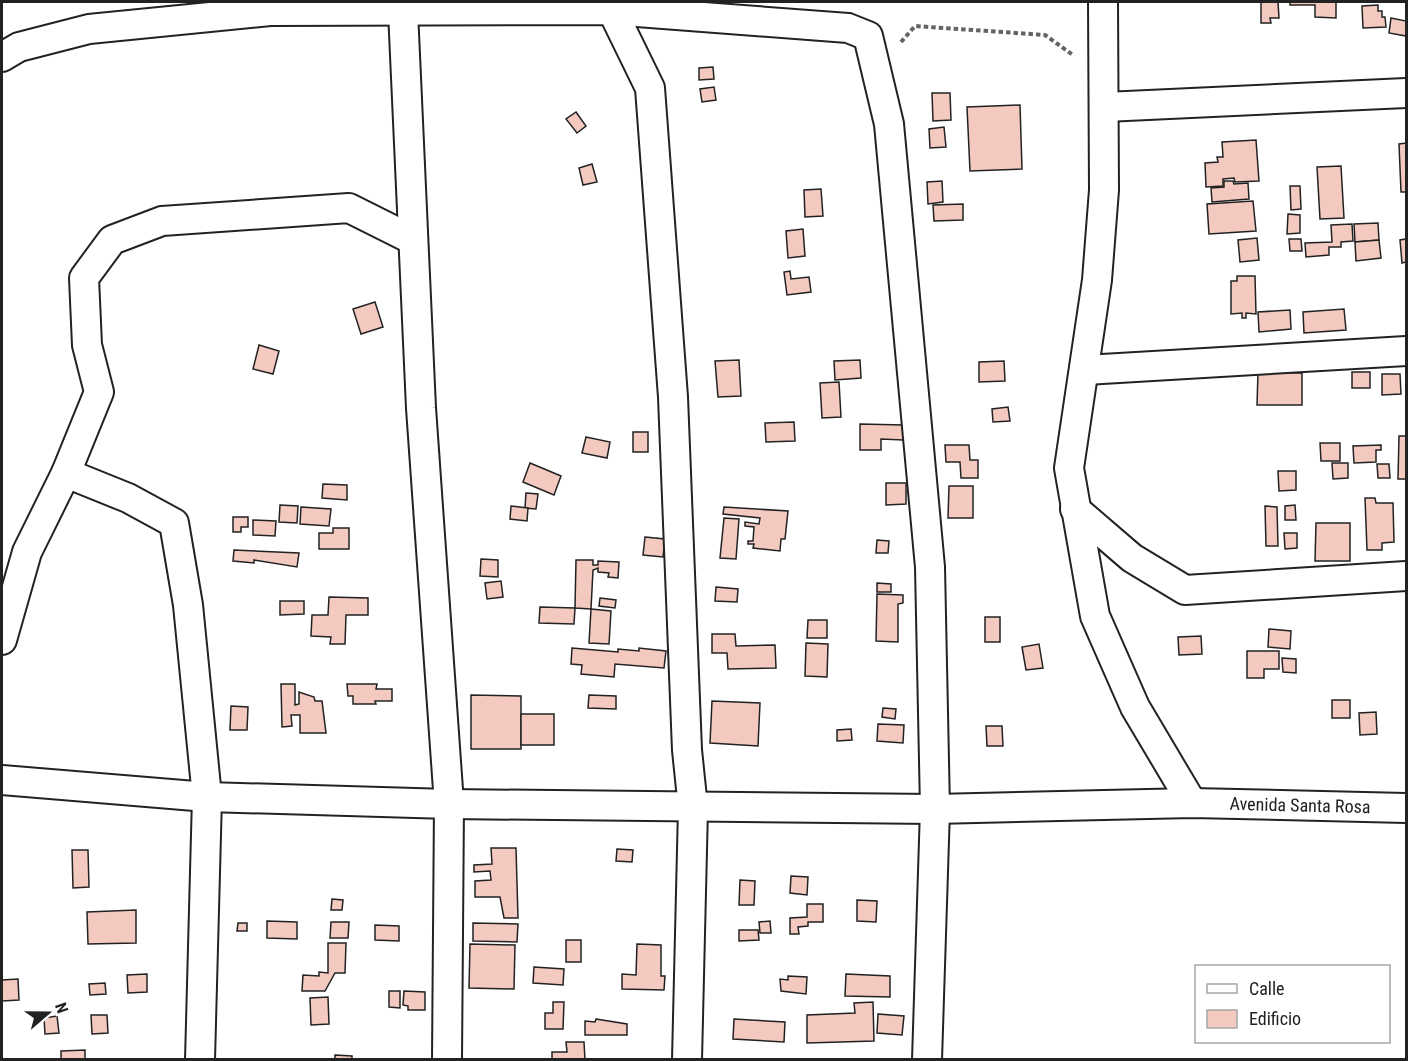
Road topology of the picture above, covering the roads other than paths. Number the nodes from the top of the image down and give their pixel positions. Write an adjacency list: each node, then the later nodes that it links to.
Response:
1 (1103, 2): 8 (street)
2 (270, 6): 4 (street); 6 (street)
3 (609, 6): 4 (street); 5 (street); 20 (street)
4 (403, 11): 9 (street)
5 (804, 14): 22 (street)
6 (2, 57)
7 (1407, 93): 8 (street)
8 (1105, 107): 11 (street)
9 (413, 240): 12 (street); 19 (street)
10 (1407, 351): 11 (street)
11 (1085, 370): 13 (street)
12 (66, 473): 15 (street); 17 (street)
13 (1075, 509): 14 (street); 18 (street)
14 (1407, 576)
15 (2, 640)
16 (2, 780): 17 (street, Avenida Santa Rosa)
17 (207, 797): 19 (street, Avenida Santa Rosa); 23 (street)
18 (1192, 803): 21 (street, Avenida Santa Rosa); 22 (street, Avenida Santa Rosa)
19 (449, 804): 20 (street, Avenida Santa Rosa); 24 (street)
20 (693, 808): 22 (street, Avenida Santa Rosa); 25 (street)
21 (1407, 808)
22 (935, 809): 26 (street)
23 (200, 1059)
24 (447, 1059)
25 (687, 1059)
26 (927, 1059)

